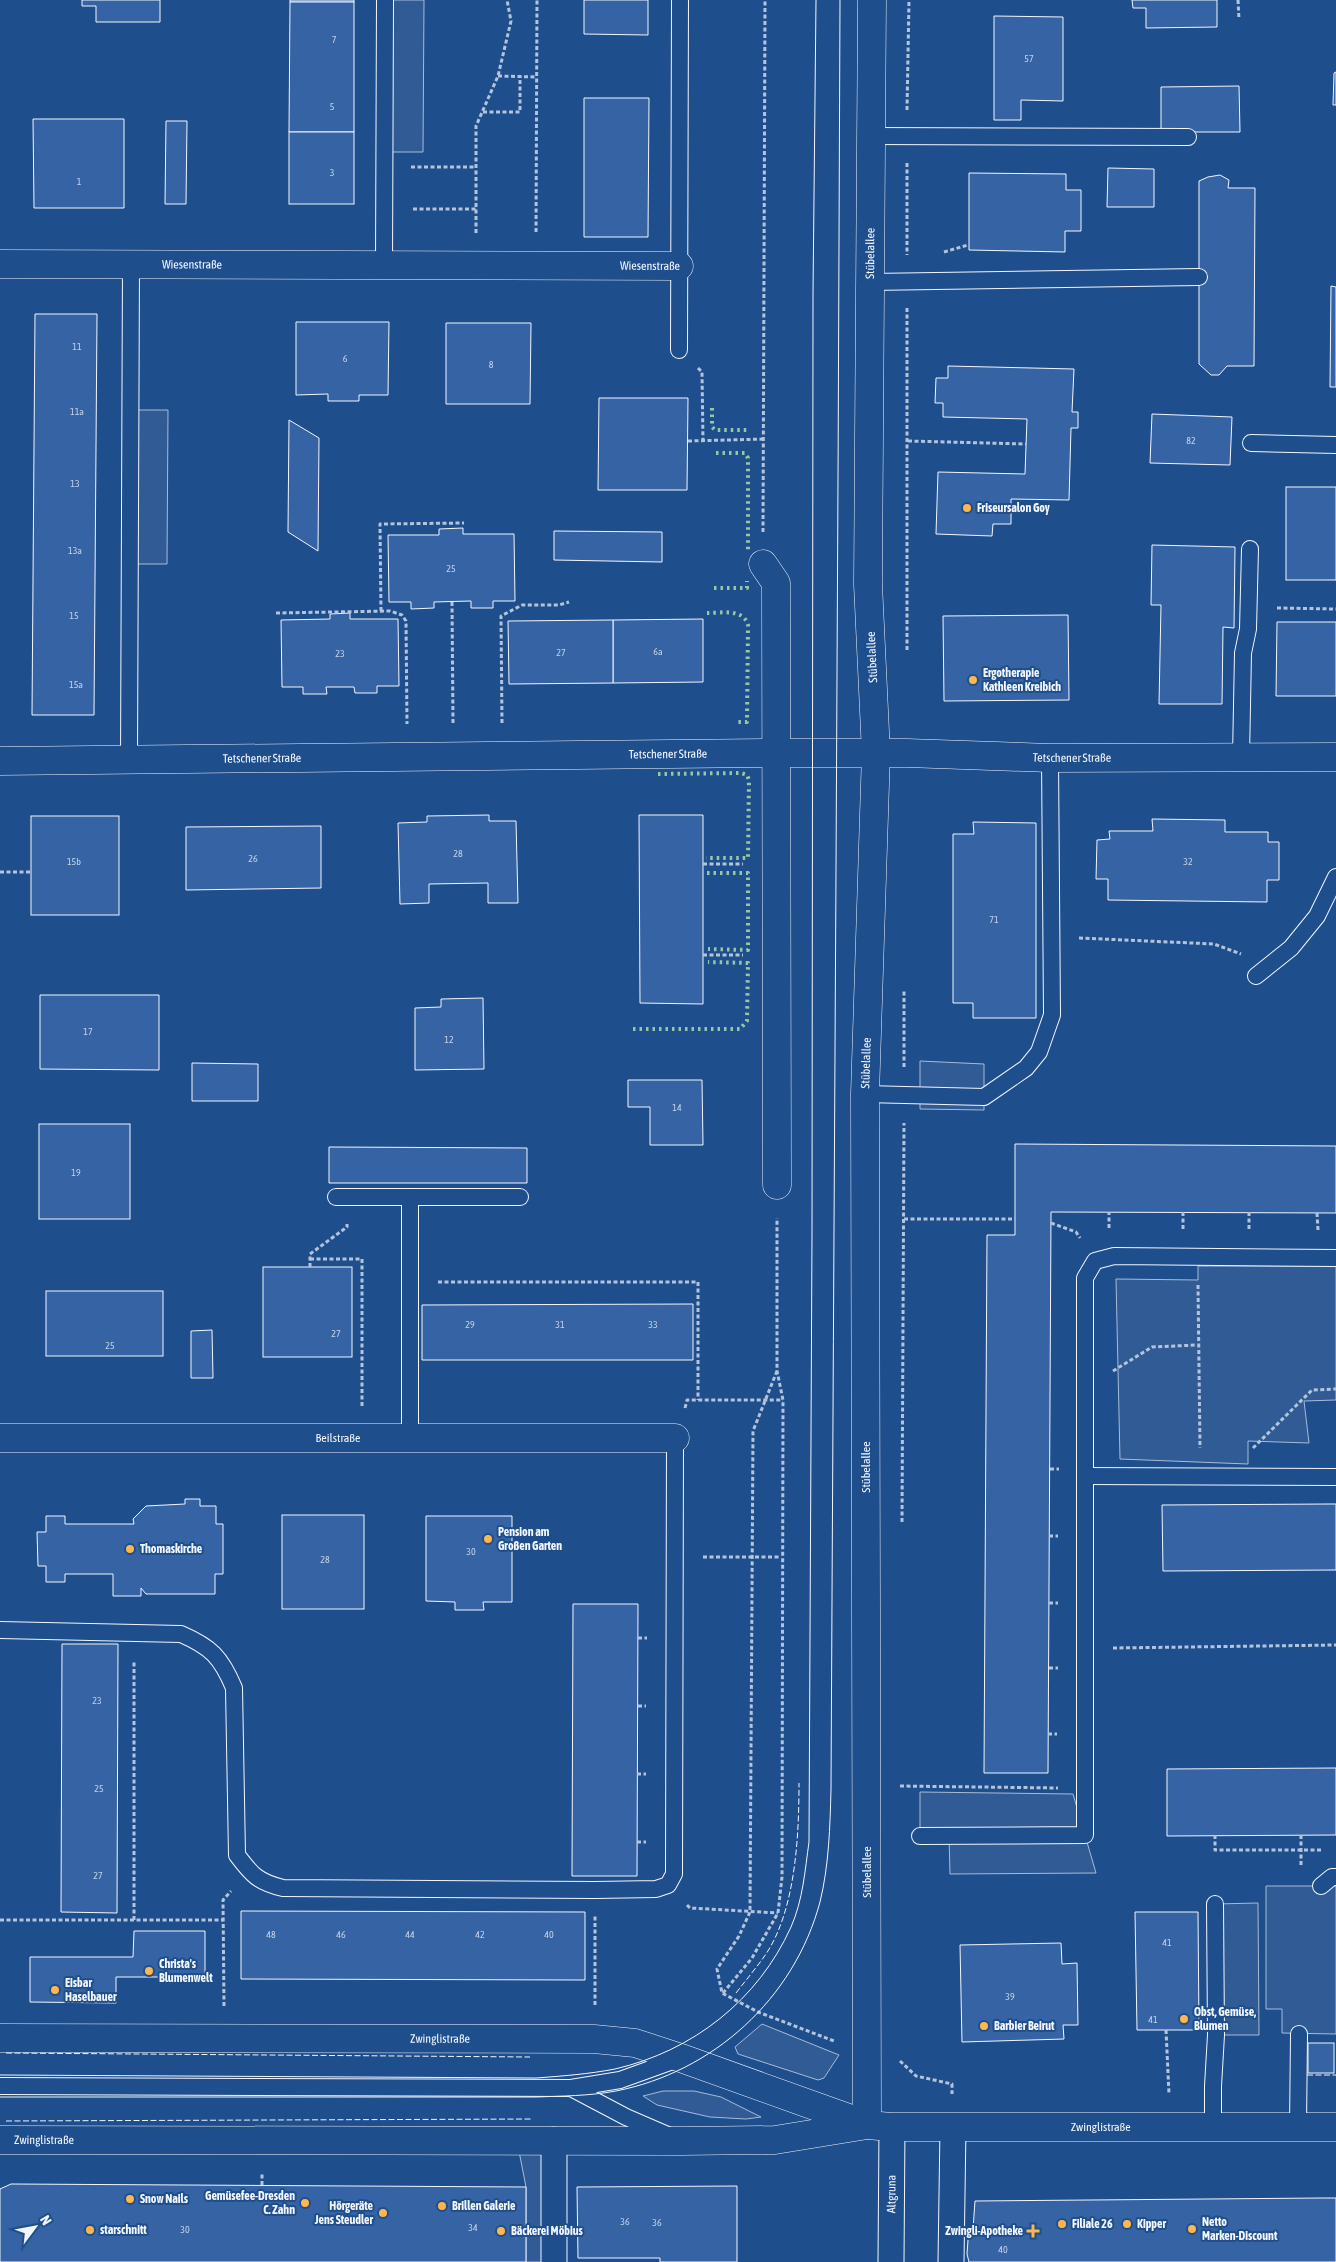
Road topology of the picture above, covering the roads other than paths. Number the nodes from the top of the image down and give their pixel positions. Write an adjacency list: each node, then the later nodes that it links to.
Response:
1 (385, 0): 8 (lane)
2 (680, 0): 9 (lane, Wiesenstraße)
3 (872, 0): 4 (street, Stübelallee)
4 (871, 136): 5 (lane); 11 (street, Stübelallee)
5 (1188, 137)
6 (0, 264): 7 (street, Wiesenstraße)
7 (131, 265): 8 (street, Wiesenstraße); 22 (lane)
8 (384, 266): 9 (street, Wiesenstraße)
9 (679, 266): 12 (lane)
10 (1199, 277): 11 (lane)
11 (870, 282): 18 (street, Stübelallee)
12 (679, 350)
13 (1251, 443): 14 (lane)
14 (1336, 445)
15 (1250, 549): 19 (lane)
16 (763, 564): 17 (street)
17 (776, 752): 18 (street, Tetschener Straße); 22 (street, Tetschener Straße); 27 (street)
18 (876, 753): 21 (street, Tetschener Straße); 26 (street, Stübelallee)
19 (1241, 757): 20 (street, Tetschener Straße); 21 (street, Tetschener Straße)
20 (1336, 757)
21 (1050, 758): 26 (lane)
22 (129, 760): 23 (street, Tetschener Straße)
23 (0, 761)
24 (1336, 877): 25 (lane)
25 (1259, 974)
26 (865, 1094): 47 (street, Stübelallee)
27 (777, 1185)
28 (342, 1197): 29 (lane)
29 (410, 1197): 30 (lane); 33 (lane)
30 (520, 1197)
31 (1336, 1258): 35 (lane)
32 (0, 1438): 33 (street, Beilstraße)
33 (410, 1438): 34 (street, Beilstraße)
34 (675, 1438): 37 (lane)
35 (1085, 1476): 36 (lane); 38 (lane)
36 (1336, 1477)
37 (0, 1630)
38 (920, 1836)
39 (1336, 1877): 40 (lane)
40 (1321, 1886)
41 (1214, 1904): 49 (lane)
42 (1299, 2034): 51 (lane)
43 (0, 2038): 44 (street, Zwinglistraße)
44 (682, 2058): 46 (lane); 47 (street, Zwinglistraße)
45 (0, 2086): 46 (lane)
46 (571, 2088): 54 (lane)
47 (879, 2126): 48 (street, Zwinglistraße); 54 (street, Zwinglistraße); 57 (street, Altgruna)
48 (953, 2127): 49 (street, Zwinglistraße); 55 (street)
49 (1213, 2127): 51 (street, Zwinglistraße)
50 (1336, 2127): 51 (street, Zwinglistraße)
51 (1298, 2128)
52 (0, 2140): 53 (street, Zwinglistraße)
53 (554, 2140): 54 (street, Zwinglistraße); 56 (street)
54 (681, 2142)
55 (944, 2259)
56 (554, 2262)
57 (891, 2262)

